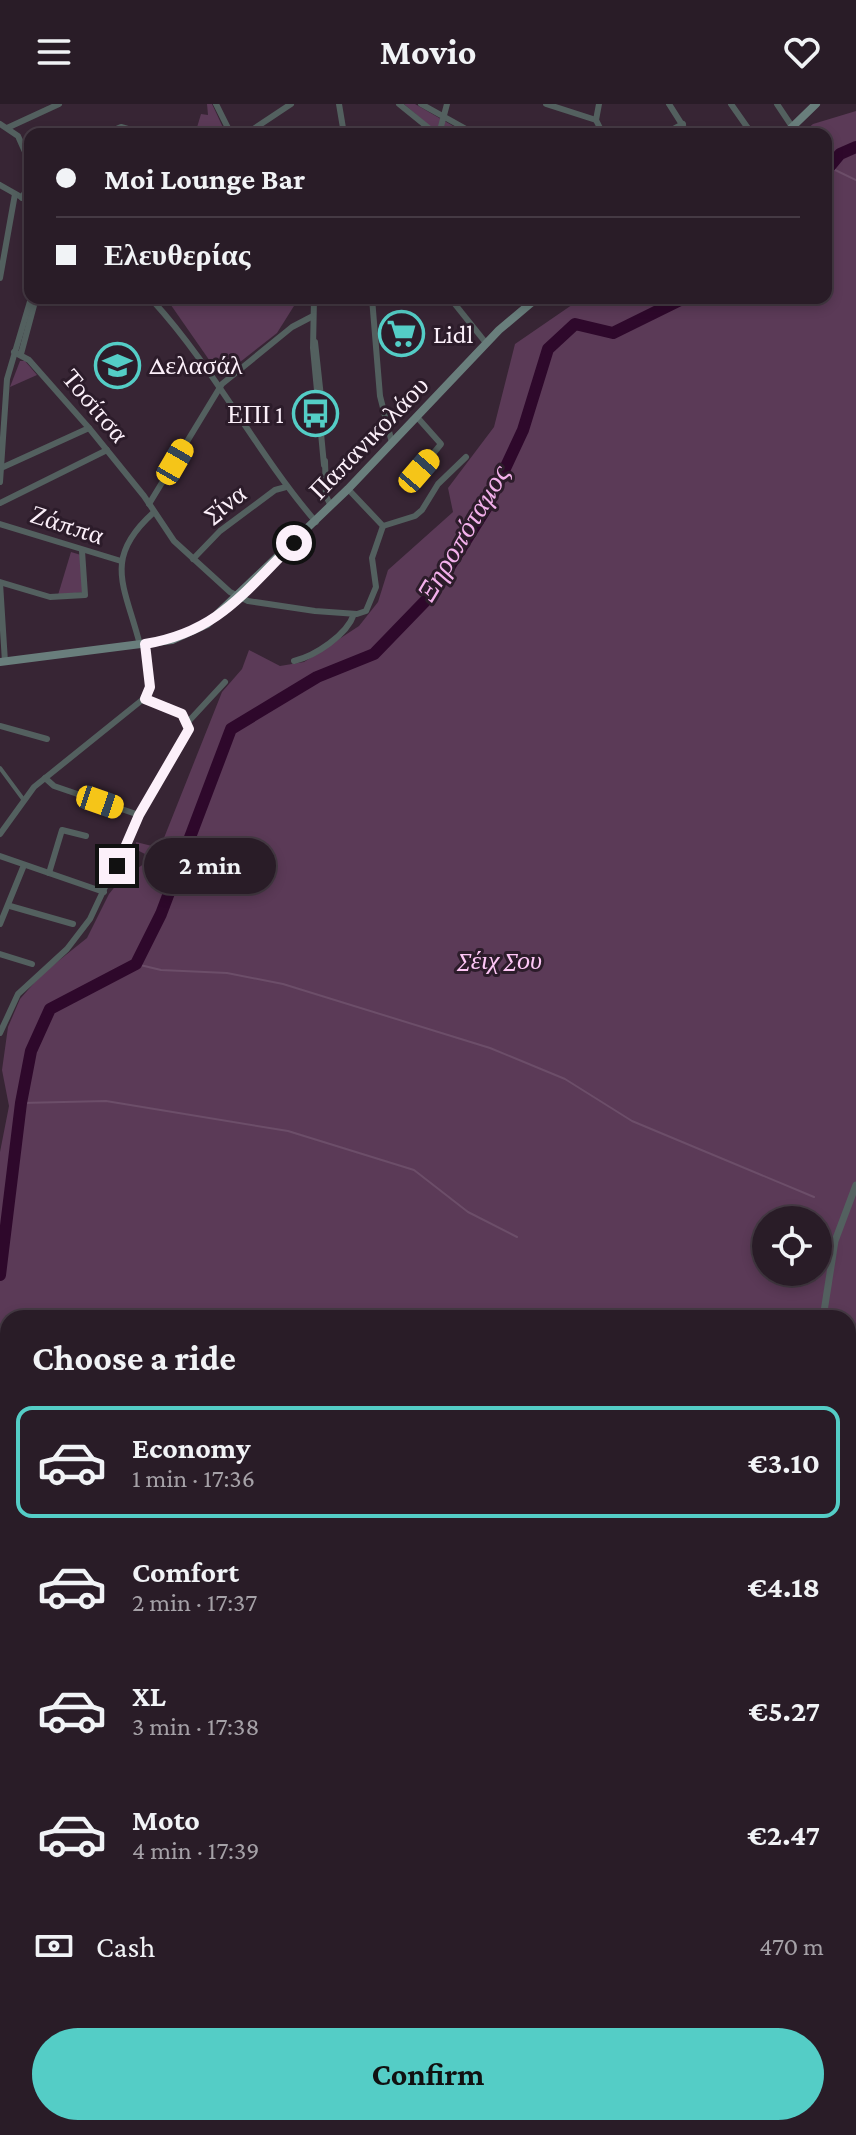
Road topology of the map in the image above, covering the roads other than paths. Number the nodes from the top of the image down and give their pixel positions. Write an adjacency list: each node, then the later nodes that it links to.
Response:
1 (216, 104): 19 (street)
2 (291, 104): 20 (street)
3 (339, 104): 21 (street)
4 (399, 104): 22 (street)
5 (421, 104): 15 (street)
6 (447, 104): 15 (street)
7 (546, 104): 13 (street)
8 (599, 104): 16 (street)
9 (669, 104): 17 (street)
10 (731, 104): 28 (street)
11 (777, 104): 29 (street)
12 (56, 105): 18 (street)
13 (563, 106): 16 (street)
14 (812, 106): 30 (main road)
15 (443, 117): 23 (street); 24 (street)
16 (596, 120): 25 (street)
17 (683, 124): 26 (street); 27 (street)
18 (3, 126): 31 (street)
19 (228, 128)
20 (255, 128)
21 (343, 128)
22 (430, 128)
23 (440, 128)
24 (464, 128)
25 (600, 128)
26 (675, 128)
27 (685, 128)
28 (748, 128)
29 (788, 128)
30 (792, 128)
31 (24, 147)
32 (0, 185): 34 (street)
33 (24, 190): 34 (street)
34 (18, 196): 35 (street); 36 (street)
35 (24, 199)
36 (0, 278)
37 (32, 304): 45 (street)
38 (156, 304): 48 (street)
39 (314, 304): 43 (street)
40 (372, 304): 51 (street)
41 (455, 304): 44 (street)
42 (525, 304): 44 (main road, Παπανικολάου)
43 (313, 316): 48 (street); 61 (street)
44 (486, 343): 49 (main road, Παπανικολάου)
45 (17, 353): 47 (street); 50 (street, Τοσίτσα)
46 (0, 365): 47 (street)
47 (10, 366): 54 (street)
48 (219, 387): 57 (street); 60 (street)
49 (417, 417): 51 (main road, Παπανικολάου); 55 (street)
50 (89, 428): 52 (street, Τοσίτσα); 54 (street)
51 (392, 443): 58 (main road, Παπανικολάου)
52 (107, 450): 59 (street); 60 (street, Τοσίτσα)
53 (466, 457): 65 (street)
54 (1, 468): 56 (street)
55 (419, 471)
56 (0, 482)
57 (286, 487): 63 (street); 67 (street, Σίνα)
58 (348, 489): 61 (main road, Παπανικολάου); 65 (street)
59 (0, 503)
60 (149, 504): 62 (street, Τοσίτσα)
61 (331, 506): 63 (main road, Παπανικολάου)
62 (153, 513): 67 (street, Τοσίτσα); 68 (street)
63 (316, 522): 70 (main road, Παπανικολάου)
64 (0, 524): 66 (street, Ζάππα)
65 (383, 526): 71 (street)
66 (82, 551): 68 (street, Ζάππα); 69 (street)
67 (193, 559): 70 (street, Τοσίτσα)
68 (121, 561): 72 (street)
69 (0, 582): 74 (street)
70 (239, 597): 71 (street); 72 (main road, Παπανικολάου)
71 (354, 614): 73 (street)
72 (142, 644): 74 (main road, Παπανικολάου); 76 (street)
73 (294, 661)
74 (2, 662)
75 (225, 682): 77 (street)
76 (145, 699): 77 (street); 81 (street)
77 (188, 722): 83 (street)
78 (0, 726): 79 (street)
79 (47, 739)
80 (0, 768): 82 (street)
81 (45, 778): 82 (street); 83 (street)
82 (23, 799): 84 (street)
83 (139, 815): 89 (street)
84 (0, 834)
85 (86, 836): 88 (street)
86 (0, 856): 87 (street)
87 (24, 865): 88 (street); 90 (street)
88 (49, 873): 89 (street)
89 (104, 892): 95 (street)
90 (10, 906): 91 (street); 92 (street)
91 (0, 924)
92 (73, 924)
93 (0, 954): 94 (street)
94 (32, 964)
95 (0, 1033)
96 (856, 1185): 97 (street)
97 (824, 1310)

